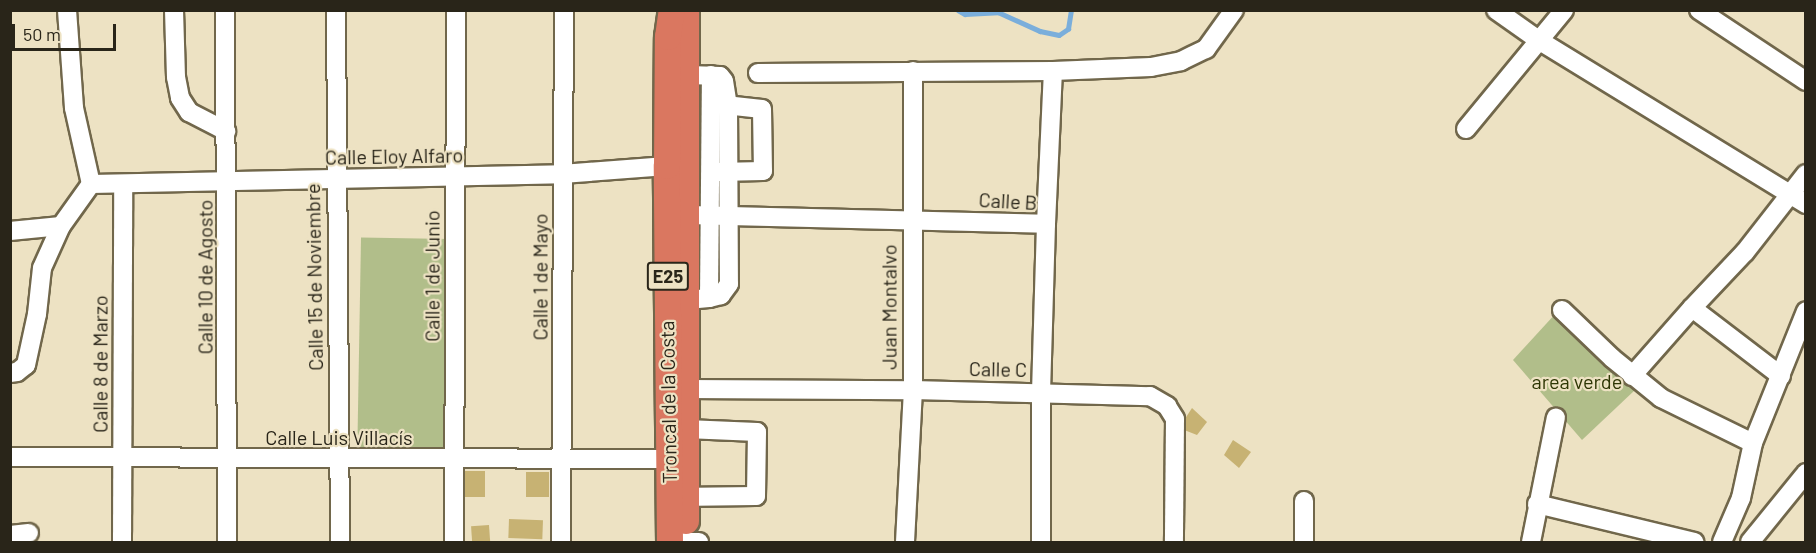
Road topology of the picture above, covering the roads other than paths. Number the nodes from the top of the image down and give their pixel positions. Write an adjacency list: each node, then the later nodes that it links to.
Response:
1 (67, 10): 29 (street)
2 (174, 10): 21 (street)
3 (225, 10): 21 (street, Calle 10 de Agosto)
4 (336, 10): 27 (street, Calle 15 de Noviembre)
5 (456, 10): 26 (street, Calle 1 de Junio)
6 (564, 10): 24 (street, Calle 1 de Mayo)
7 (672, 10): 22 (highway, Troncal de la Costa / E25)
8 (687, 10): 17 (highway, Troncal de la Costa / E25)
9 (1234, 10): 15 (street)
10 (1496, 10): 13 (street)
11 (1564, 10): 13 (street)
12 (1699, 10): 18 (street)
13 (1540, 41): 20 (street); 31 (street)
14 (913, 70): 15 (street); 16 (street); 34 (street, Juan Montalvo)
15 (1053, 71): 35 (street)
16 (758, 72)
17 (700, 75): 19 (highway, Troncal de la Costa / E25); 19 (street)
18 (1806, 81)
19 (709, 104): 22 (highway, Troncal de la Costa / E25); 23 (street); 23 (street, Calle Eloy Alfaro)
20 (1466, 129)
21 (226, 132): 28 (street, Calle 10 de Agosto)
22 (688, 170): 23 (street, Calle Eloy Alfaro); 24 (street, Calle Eloy Alfaro); 32 (highway, Troncal de la Costa / E25); 55 (highway, Troncal de la Costa / E25)
23 (729, 172): 33 (street)
24 (562, 174): 26 (street, Calle Eloy Alfaro); 57 (street, Calle 1 de Mayo)
25 (1806, 174): 31 (street)
26 (455, 177): 27 (street, Calle Eloy Alfaro); 56 (street, Calle 1 de Junio)
27 (335, 180): 28 (street, Calle Eloy Alfaro); 54 (street, Calle 15 de Noviembre)
28 (227, 183): 30 (street, Calle Eloy Alfaro); 53 (street, Calle 10 de Agosto)
29 (91, 184): 30 (street, Calle Eloy Alfaro); 36 (street)
30 (123, 185): 52 (street, Calle 8 de Marzo)
31 (1798, 198): 39 (street)
32 (699, 215): 33 (street, Calle B); 38 (highway, Troncal de la Costa / E25)
33 (729, 216): 34 (street, Calle B); 38 (street)
34 (911, 220): 35 (street, Calle B); 46 (street, Juan Montalvo)
35 (1046, 224): 47 (street, Calle B)
36 (61, 226): 37 (street); 42 (street)
37 (10, 231)
38 (698, 299): 45 (highway, Troncal de la Costa / E25)
39 (1692, 308): 43 (street); 44 (street)
40 (1562, 310): 43 (street)
41 (1806, 311): 44 (street)
42 (10, 373)
43 (1632, 376): 50 (street)
44 (1780, 376): 50 (street)
45 (687, 389): 46 (street, Calle C); 49 (highway, Troncal de la Costa / E25)
46 (913, 390): 47 (street, Calle C); 72 (street, Juan Montalvo)
47 (1041, 392): 73 (street, Calle B); 74 (street, Calle C)
48 (1556, 417): 61 (street)
49 (686, 429): 59 (highway, Troncal de la Costa / E25); 59 (street)
50 (1753, 443): 78 (street)
51 (10, 457): 52 (street, Calle Luis Villacís)
52 (123, 459): 53 (street, Calle Luis Villacís); 66 (street, Calle 8 de Marzo)
53 (228, 459): 54 (street, Calle Luis Villacís); 67 (street, Calle 10 de Agosto)
54 (339, 459): 56 (street, Calle Luis Villacís); 68 (street, Calle 15 de Noviembre)
55 (668, 459): 57 (street, Calle Luis Villacís); 59 (highway, Troncal de la Costa / E25)
56 (454, 460): 57 (street, Calle Luis Villacís); 69 (street, Calle 1 de Junio)
57 (562, 460): 70 (street, Calle 1 de Mayo)
58 (1806, 473): 79 (street)
59 (678, 497): 64 (highway, Troncal de la Costa / E25); 65 (highway, Troncal de la Costa / E25)
60 (1304, 501): 75 (street)
61 (1537, 504): 76 (street); 77 (street)
62 (29, 534): 63 (street)
63 (10, 535)
64 (670, 542): 65 (street)
65 (686, 542): 71 (street)
66 (122, 543)
67 (227, 543)
68 (340, 543)
69 (454, 543)
70 (561, 543)
71 (699, 543)
72 (905, 543)
73 (1041, 543)
74 (1174, 543)
75 (1304, 543)
76 (1531, 543)
77 (1694, 543)
78 (1722, 543)
79 (1750, 543)

